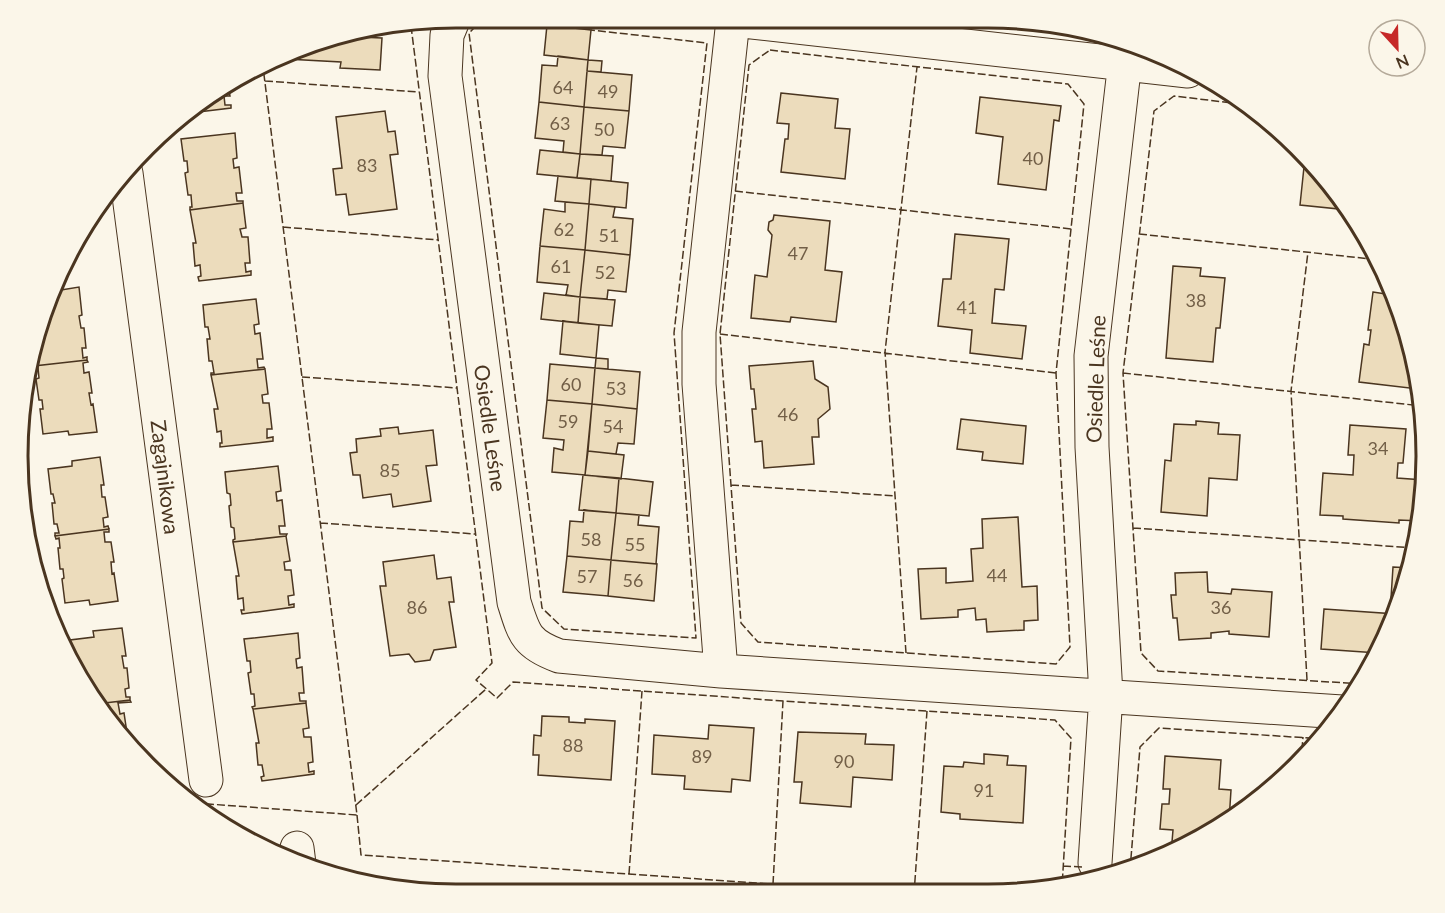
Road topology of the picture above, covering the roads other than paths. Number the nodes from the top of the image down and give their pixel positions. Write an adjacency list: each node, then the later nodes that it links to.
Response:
1 (450, 28): 7 (street, Osiedle Leśne)
2 (732, 28): 7 (street)
3 (825, 28): 4 (street)
4 (1126, 54): 5 (street); 8 (street, Osiedle Leśne)
5 (1153, 61)
6 (127, 183): 10 (street, Zagajnikowa)
7 (722, 671): 8 (street, Osiedle Leśne)
8 (1106, 695): 9 (street, Osiedle Leśne); 11 (street, Osiedle Leśne)
9 (1332, 711)
10 (206, 780)
11 (1095, 863)

